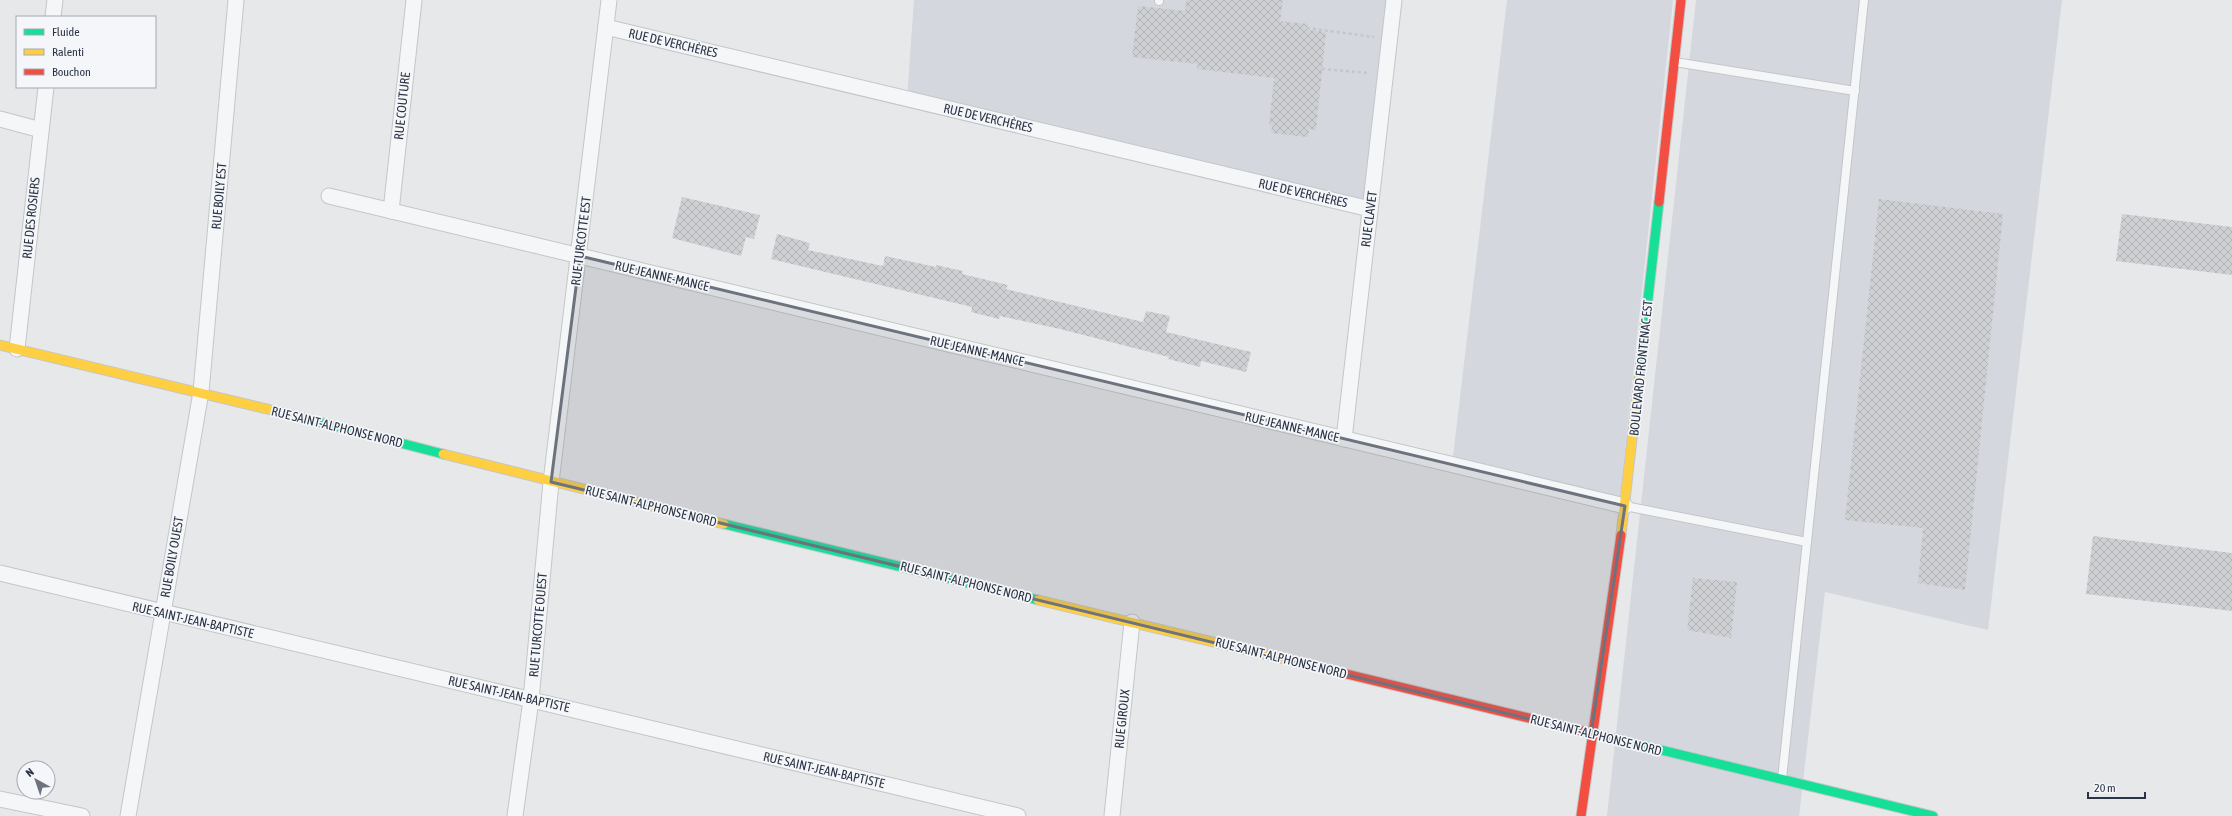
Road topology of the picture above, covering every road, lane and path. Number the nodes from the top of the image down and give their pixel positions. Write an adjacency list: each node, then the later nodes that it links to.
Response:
1 (55, 0): 8 (street)
2 (236, 0): 25 (street, RUE BOILY EST)
3 (414, 0): 21 (street, RUE COUTURE)
4 (609, 0): 9 (street, RUE TURCOTTE EST)
5 (1394, 0): 11 (street, RUE CLAVET)
6 (1682, 0): 12 (main road, BOULEVARD FRONTENAC EST)
7 (1864, 0): 16 (lane)
8 (53, 16)
9 (606, 27): 20 (street, RUE DE VERCHÈRES); 22 (street, RUE TURCOTTE EST)
10 (1307, 28): 11 (path)
11 (1390, 39): 14 (street, RUE CLAVET)
12 (1675, 61): 16 (lane); 28 (main road, BOULEVARD FRONTENAC EST)
13 (1322, 69): 14 (path)
14 (1386, 74): 20 (street, RUE CLAVET)
15 (46, 88): 18 (street, RUE DES ROSIERS)
16 (1855, 90): 29 (lane)
17 (0, 119): 18 (street)
18 (41, 130): 24 (street, RUE DES ROSIERS)
19 (329, 196): 21 (street, RUE JEANNE-MANCE)
20 (1370, 209): 26 (street, RUE CLAVET)
21 (391, 211): 22 (street, RUE JEANNE-MANCE)
22 (580, 256): 26 (street, RUE JEANNE-MANCE); 27 (street, RUE TURCOTTE EST)
23 (0, 345): 24 (main road, RUE SAINT-ALPHONSE NORD)
24 (17, 349): 25 (main road, RUE SAINT-ALPHONSE NORD)
25 (201, 392): 27 (main road, RUE SAINT-ALPHONSE NORD); 31 (street, RUE BOILY OUEST)
26 (1344, 439): 28 (street, RUE JEANNE-MANCE)
27 (551, 482): 32 (main road, RUE SAINT-ALPHONSE NORD); 33 (street, RUE TURCOTTE OUEST)
28 (1625, 506): 29 (lane); 34 (main road, BOULEVARD FRONTENAC EST)
29 (1807, 542): 35 (lane)
30 (0, 573): 31 (street, RUE SAINT-JEAN-BAPTISTE)
31 (163, 613): 33 (street, RUE SAINT-JEAN-BAPTISTE); 38 (street, RUE BOILY OUEST)
32 (1132, 622): 34 (main road, RUE SAINT-ALPHONSE NORD); 41 (street, RUE GIROUX)
33 (531, 700): 39 (street, RUE TURCOTTE OUEST); 40 (street, RUE SAINT-JEAN-BAPTISTE)
34 (1591, 734): 35 (main road, RUE SAINT-ALPHONSE NORD); 42 (main road, BOULEVARD FRONTENAC EST)
35 (1782, 780): 43 (main road, RUE SAINT-ALPHONSE NORD)
36 (0, 799): 37 (street)
37 (82, 816)
38 (128, 816)
39 (515, 816)
40 (1018, 816)
41 (1112, 816)
42 (1581, 816)
43 (1933, 816)

